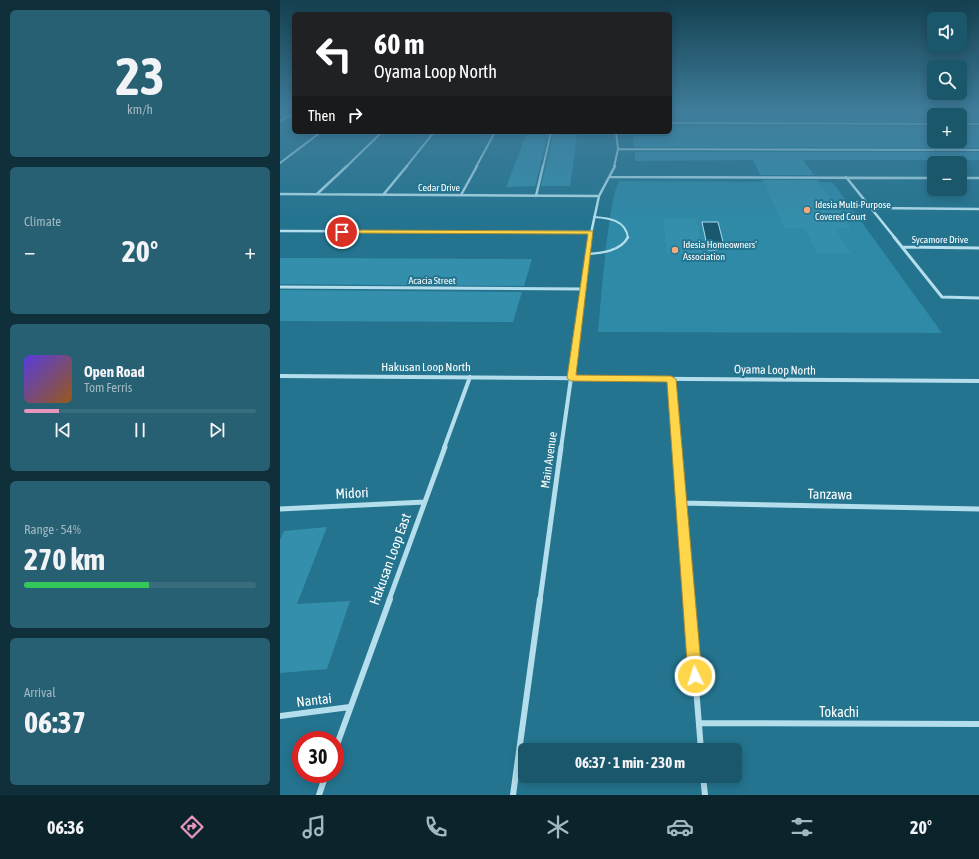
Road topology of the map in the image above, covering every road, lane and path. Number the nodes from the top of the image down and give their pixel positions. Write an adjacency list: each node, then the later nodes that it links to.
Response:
1 (300, 148): 8 (street)
2 (365, 148): 15 (street)
3 (421, 148): 16 (street)
4 (486, 148): 17 (street)
5 (547, 148): 18 (street)
6 (618, 149): 7 (street); 9 (street, Main Avenue)
7 (979, 150)
8 (280, 163)
9 (610, 177): 10 (street); 19 (street, Main Avenue)
10 (846, 177): 11 (street); 20 (street)
11 (927, 178)
12 (967, 178): 13 (street)
13 (979, 178)
14 (280, 194): 15 (street, Cedar Drive)
15 (317, 194): 16 (street, Cedar Drive)
16 (382, 195): 17 (street, Cedar Drive)
17 (461, 195): 18 (street, Cedar Drive)
18 (536, 196): 19 (street, Cedar Drive)
19 (599, 196): 22 (street, Main Avenue)
20 (870, 208): 21 (street); 25 (street)
21 (979, 209)
22 (594, 217): 24 (street, Main Avenue); 27 (lane)
23 (280, 231): 24 (street)
24 (591, 232): 27 (street, Main Avenue)
25 (902, 247): 26 (street, Sycamore Drive); 30 (street)
26 (979, 248)
27 (588, 254): 29 (street, Main Avenue)
28 (280, 287): 29 (street, Acacia Street)
29 (584, 289): 33 (street, Main Avenue)
30 (979, 298)
31 (280, 376): 32 (street, Hakusan Loop North)
32 (470, 377): 33 (street, Hakusan Loop North); 36 (street, Hakusan Loop East)
33 (571, 378): 34 (street, Oyama Loop North); 49 (street, Main Avenue)
34 (671, 379): 35 (street, Oyama Loop North); 37 (street)
35 (979, 382)
36 (425, 502): 38 (street, Midori); 40 (street, Hakusan Loop East)
37 (681, 503): 39 (street, Tanzawa); 42 (street)
38 (280, 509)
39 (979, 509)
40 (350, 707): 41 (street, Nantai); 44 (street, Hakusan Loop East)
41 (280, 716)
42 (699, 723): 43 (street, Tokachi); 45 (street)
43 (979, 724)
44 (342, 731)
45 (700, 743)
46 (323, 783): 48 (street)
47 (704, 783): 50 (street)
48 (319, 795)
49 (514, 795)
50 (705, 795)

